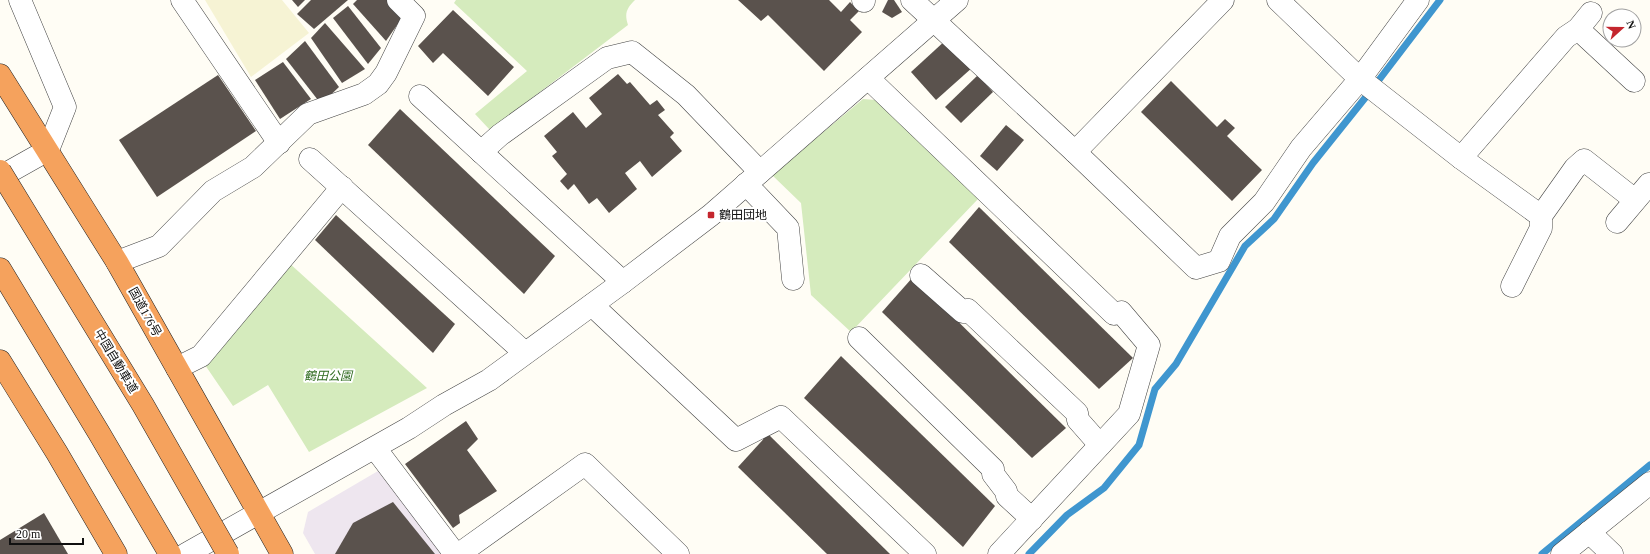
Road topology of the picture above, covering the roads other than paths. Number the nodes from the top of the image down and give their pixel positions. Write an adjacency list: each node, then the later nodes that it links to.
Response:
1 (20, 0): 16 (street)
2 (182, 0): 15 (street)
3 (398, 0): 15 (street)
4 (912, 0): 9 (street)
5 (957, 0): 9 (street)
6 (1223, 0): 18 (street)
7 (1278, 0): 12 (street)
8 (1418, 0): 12 (street)
9 (934, 20): 11 (street); 18 (street)
10 (0, 75): 16 (highway, 国道176号)
11 (868, 78): 23 (street); 40 (street)
12 (1360, 79): 18 (street); 19 (street)
13 (1634, 81): 19 (street)
14 (420, 96): 17 (street)
15 (278, 143): 29 (street)
16 (48, 150): 22 (street); 29 (highway, 国道176号)
17 (482, 152): 23 (street); 33 (street)
18 (1075, 152)
19 (1461, 158): 27 (street)
20 (310, 159): 25 (street)
21 (0, 171): 49 (highway, 中国自動車道, bridge)
22 (0, 177)
23 (753, 178): 32 (street); 33 (street)
24 (1649, 184): 26 (street)
25 (342, 187): 37 (street); 39 (street)
26 (1635, 200): 27 (street); 28 (street)
27 (1541, 216): 34 (street)
28 (1617, 222)
29 (117, 262): 39 (highway, 国道176号)
30 (0, 269): 47 (highway)
31 (921, 274): 40 (street)
32 (793, 279)
33 (623, 282): 35 (street)
34 (1512, 286)
35 (592, 306): 37 (street); 54 (street)
36 (859, 338): 44 (street)
37 (525, 353): 41 (street)
38 (0, 361): 46 (highway)
39 (177, 368): 43 (highway, 国道176号)
40 (1100, 445): 44 (street)
41 (375, 448): 43 (street); 51 (street)
42 (1650, 483): 45 (street)
43 (259, 512): 48 (street); 50 (highway, 国道176号)
44 (1032, 519): 55 (street)
45 (1590, 532): 56 (street); 57 (street)
46 (116, 554)
47 (170, 554)
48 (186, 554)
49 (228, 554)
50 (282, 554)
51 (455, 554)
52 (459, 554): 53 (street)
53 (678, 554)
54 (925, 554)
55 (999, 554)
56 (1562, 554)
57 (1612, 554)

